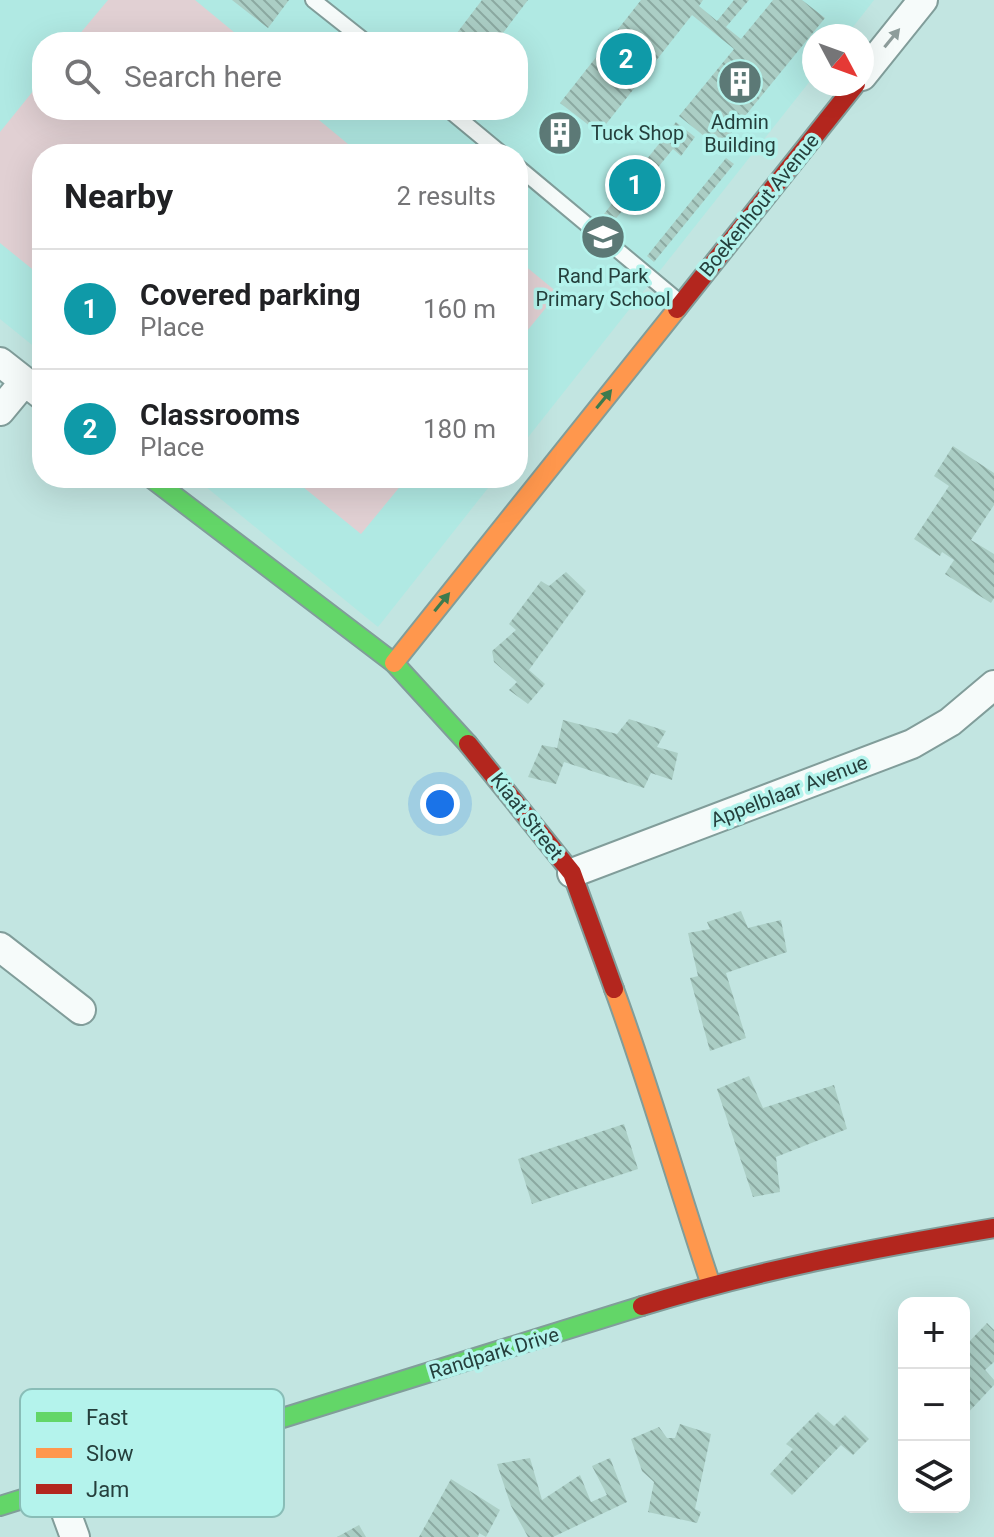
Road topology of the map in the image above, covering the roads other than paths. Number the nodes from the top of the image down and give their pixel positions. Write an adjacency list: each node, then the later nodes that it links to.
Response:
1 (313, 0): 3 (lane)
2 (923, 0): 4 (street, one-way to 2)
3 (353, 32)
4 (874, 61)
5 (846, 96): 9 (street, Boekenhout Avenue)
6 (461, 120): 7 (lane)
7 (490, 144)
8 (528, 175): 9 (lane)
9 (681, 303): 15 (street, Boekenhout Avenue, one-way to 9)
10 (0, 362): 11 (street)
11 (32, 387)
12 (32, 389): 13 (street)
13 (0, 411)
14 (164, 488): 15 (street, Kiaat Street)
15 (394, 663): 17 (street, Kiaat Street)
16 (994, 685): 17 (street, Appelblaar Avenue)
17 (572, 873): 21 (street, Kiaat Street)
18 (0, 947): 19 (street)
19 (81, 1010)
20 (994, 1228): 21 (street, Randpark Drive)
21 (711, 1285): 22 (street, Randpark Drive)
22 (284, 1418)
23 (20, 1500): 24 (street, Randpark Drive)
24 (0, 1506)
25 (68, 1517): 26 (street)
26 (75, 1537)

